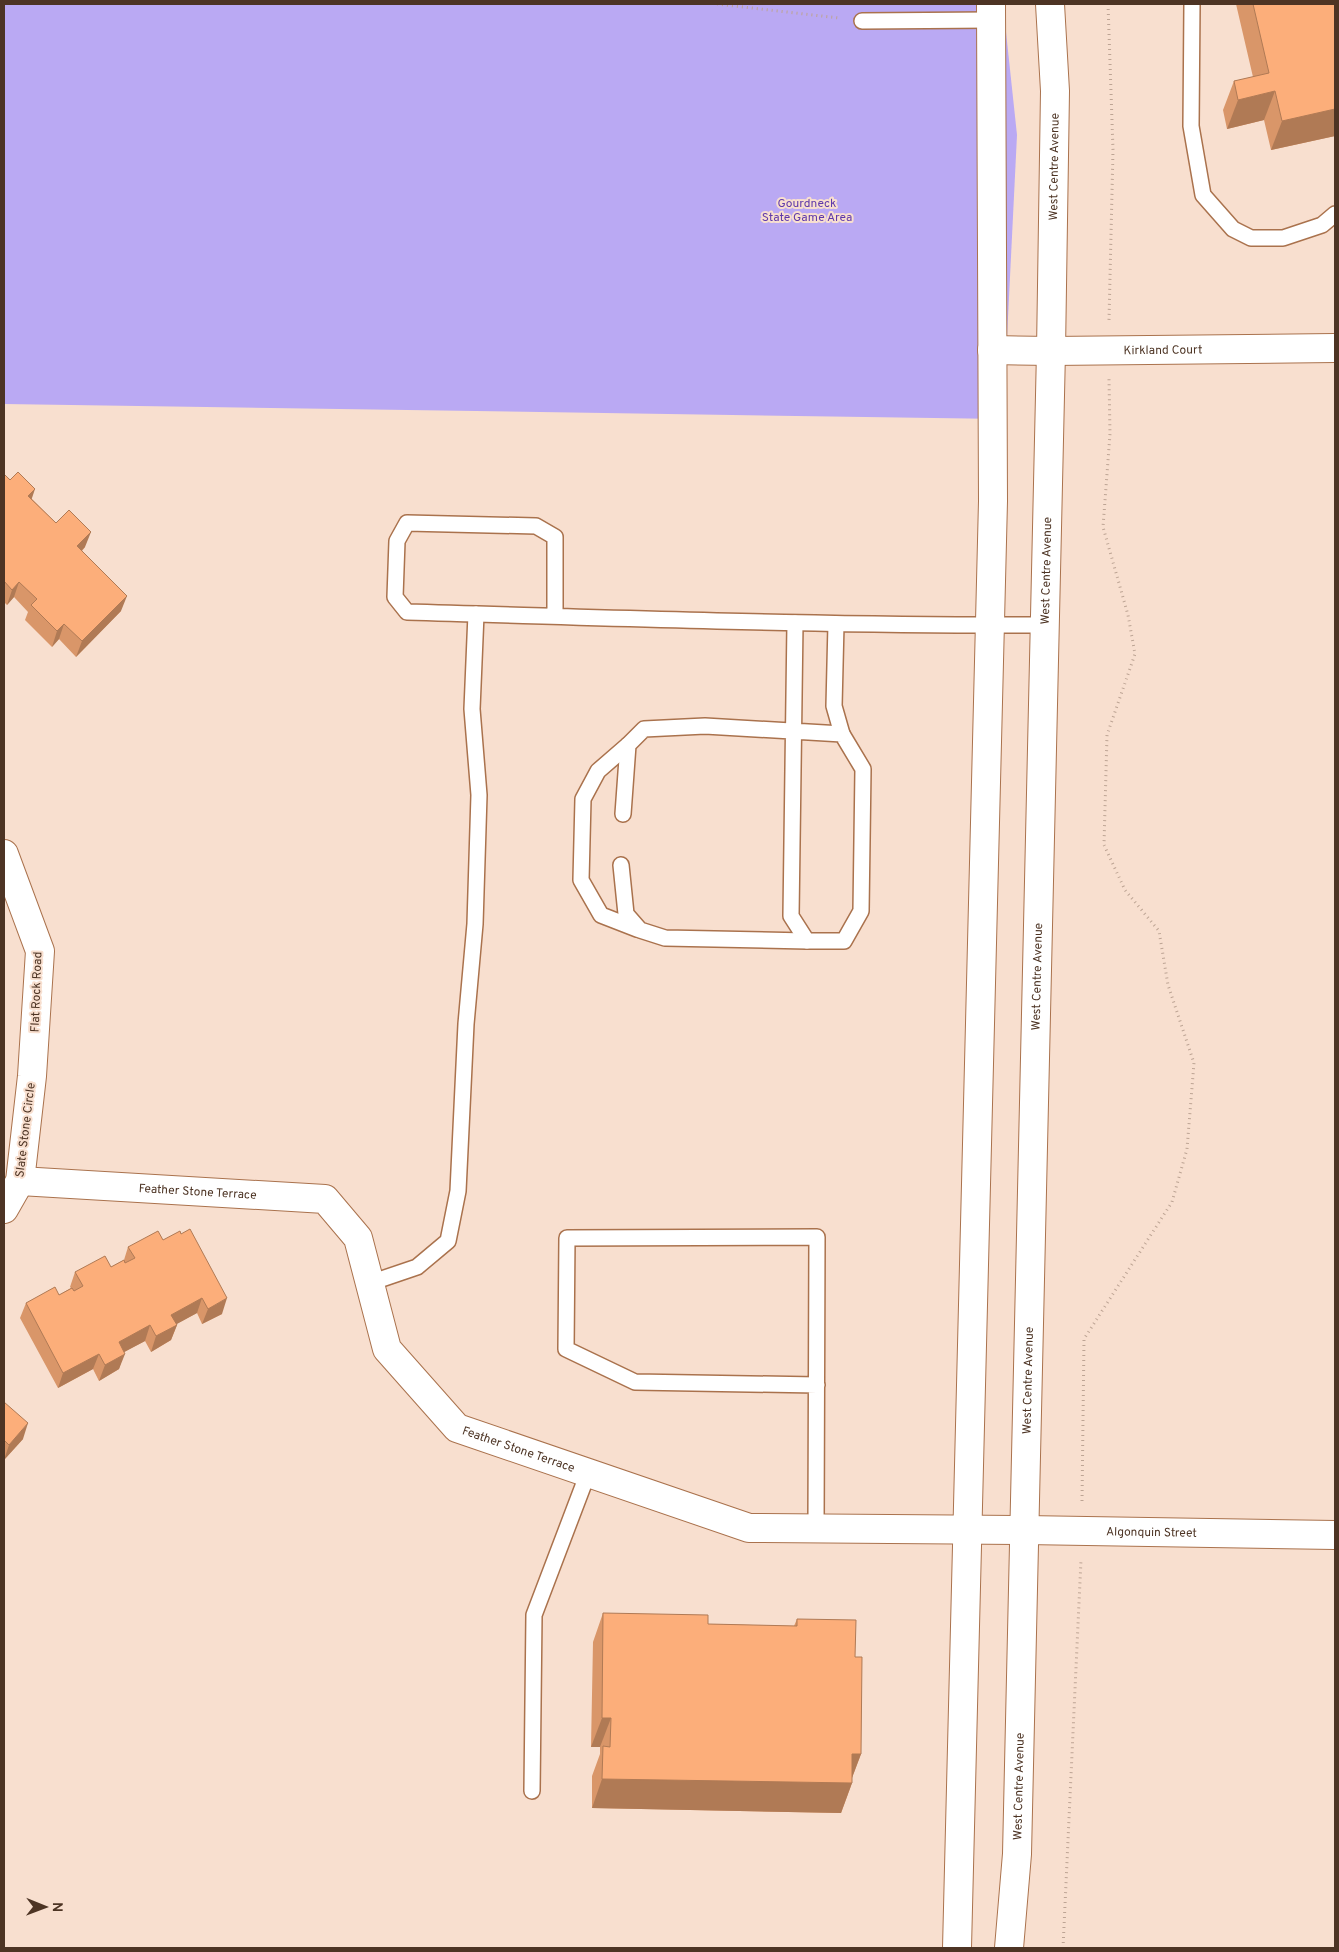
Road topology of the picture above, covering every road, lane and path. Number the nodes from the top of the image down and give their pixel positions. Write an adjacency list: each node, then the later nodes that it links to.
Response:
1 (717, 4): 6 (path)
2 (1050, 4): 10 (main road, West Centre Avenue)
3 (1108, 4): 11 (path)
4 (1192, 4): 7 (lane)
5 (991, 12): 6 (lane); 9 (main road)
6 (862, 21)
7 (1335, 214)
8 (1335, 348): 11 (main road, Kirkland Court)
9 (992, 350): 10 (main road, Kirkland Court); 16 (main road)
10 (1051, 351): 11 (main road, Kirkland Court); 17 (main road, West Centre Avenue)
11 (1108, 351): 35 (path)
12 (476, 614): 13 (lane); 13 (lane); 29 (lane)
13 (555, 616): 14 (lane)
14 (795, 623): 15 (lane); 18 (lane)
15 (836, 624): 16 (lane); 19 (lane)
16 (990, 625): 17 (lane); 33 (main road)
17 (1045, 625): 34 (main road, West Centre Avenue)
18 (793, 730): 19 (lane); 20 (lane); 25 (lane)
19 (842, 734): 25 (lane)
20 (628, 745): 21 (lane); 24 (lane)
21 (623, 814)
22 (4, 854): 26 (main road, Flat Rock Road)
23 (621, 865): 24 (lane)
24 (640, 930): 25 (lane)
25 (807, 941)
26 (32, 1076): 27 (main road, Slate Stone Circle)
27 (20, 1181): 28 (main road, Slate Stone Circle); 29 (main road, Feather Stone Terrace)
28 (4, 1209)
29 (370, 1283): 31 (main road, Feather Stone Terrace)
30 (817, 1385): 30 (lane); 32 (lane)
31 (588, 1473): 32 (main road, Feather Stone Terrace); 37 (lane)
32 (816, 1529): 33 (main road, Feather Stone Terrace)
33 (967, 1530): 34 (main road, Algonquin Street); 38 (main road)
34 (1025, 1530): 35 (main road, Algonquin Street); 39 (main road, West Centre Avenue)
35 (1082, 1531): 36 (main road, Algonquin Street); 40 (path)
36 (1335, 1534)
37 (532, 1791)
38 (957, 1948)
39 (1009, 1948)
40 (1063, 1948)

